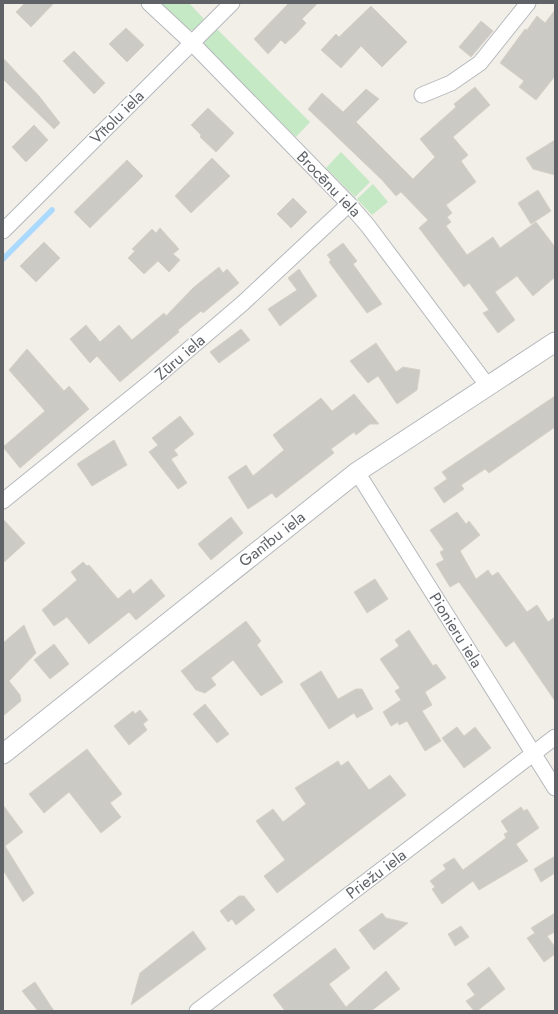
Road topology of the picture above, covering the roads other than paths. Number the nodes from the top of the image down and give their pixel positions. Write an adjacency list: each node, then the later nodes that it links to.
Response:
1 (149, 3): 4 (street, Brocēnu iela)
2 (232, 3): 4 (street, Vītolu iela)
3 (528, 3): 5 (street)
4 (192, 43): 6 (street, Brocēnu iela); 7 (street, Vītolu iela)
5 (422, 95)
6 (349, 204): 9 (street, Brocēnu iela); 11 (street, Zūru iela)
7 (3, 231)
8 (555, 342): 9 (street, Ganību iela)
9 (487, 385): 10 (street, Ganību iela)
10 (357, 472): 13 (street, Pionieru iela); 14 (street, Ganību iela)
11 (3, 501)
12 (555, 737): 13 (street, Priežu iela)
13 (533, 753): 15 (street, Pionieru iela); 16 (street, Priežu iela)
14 (3, 754)
15 (555, 788)
16 (197, 1011)

